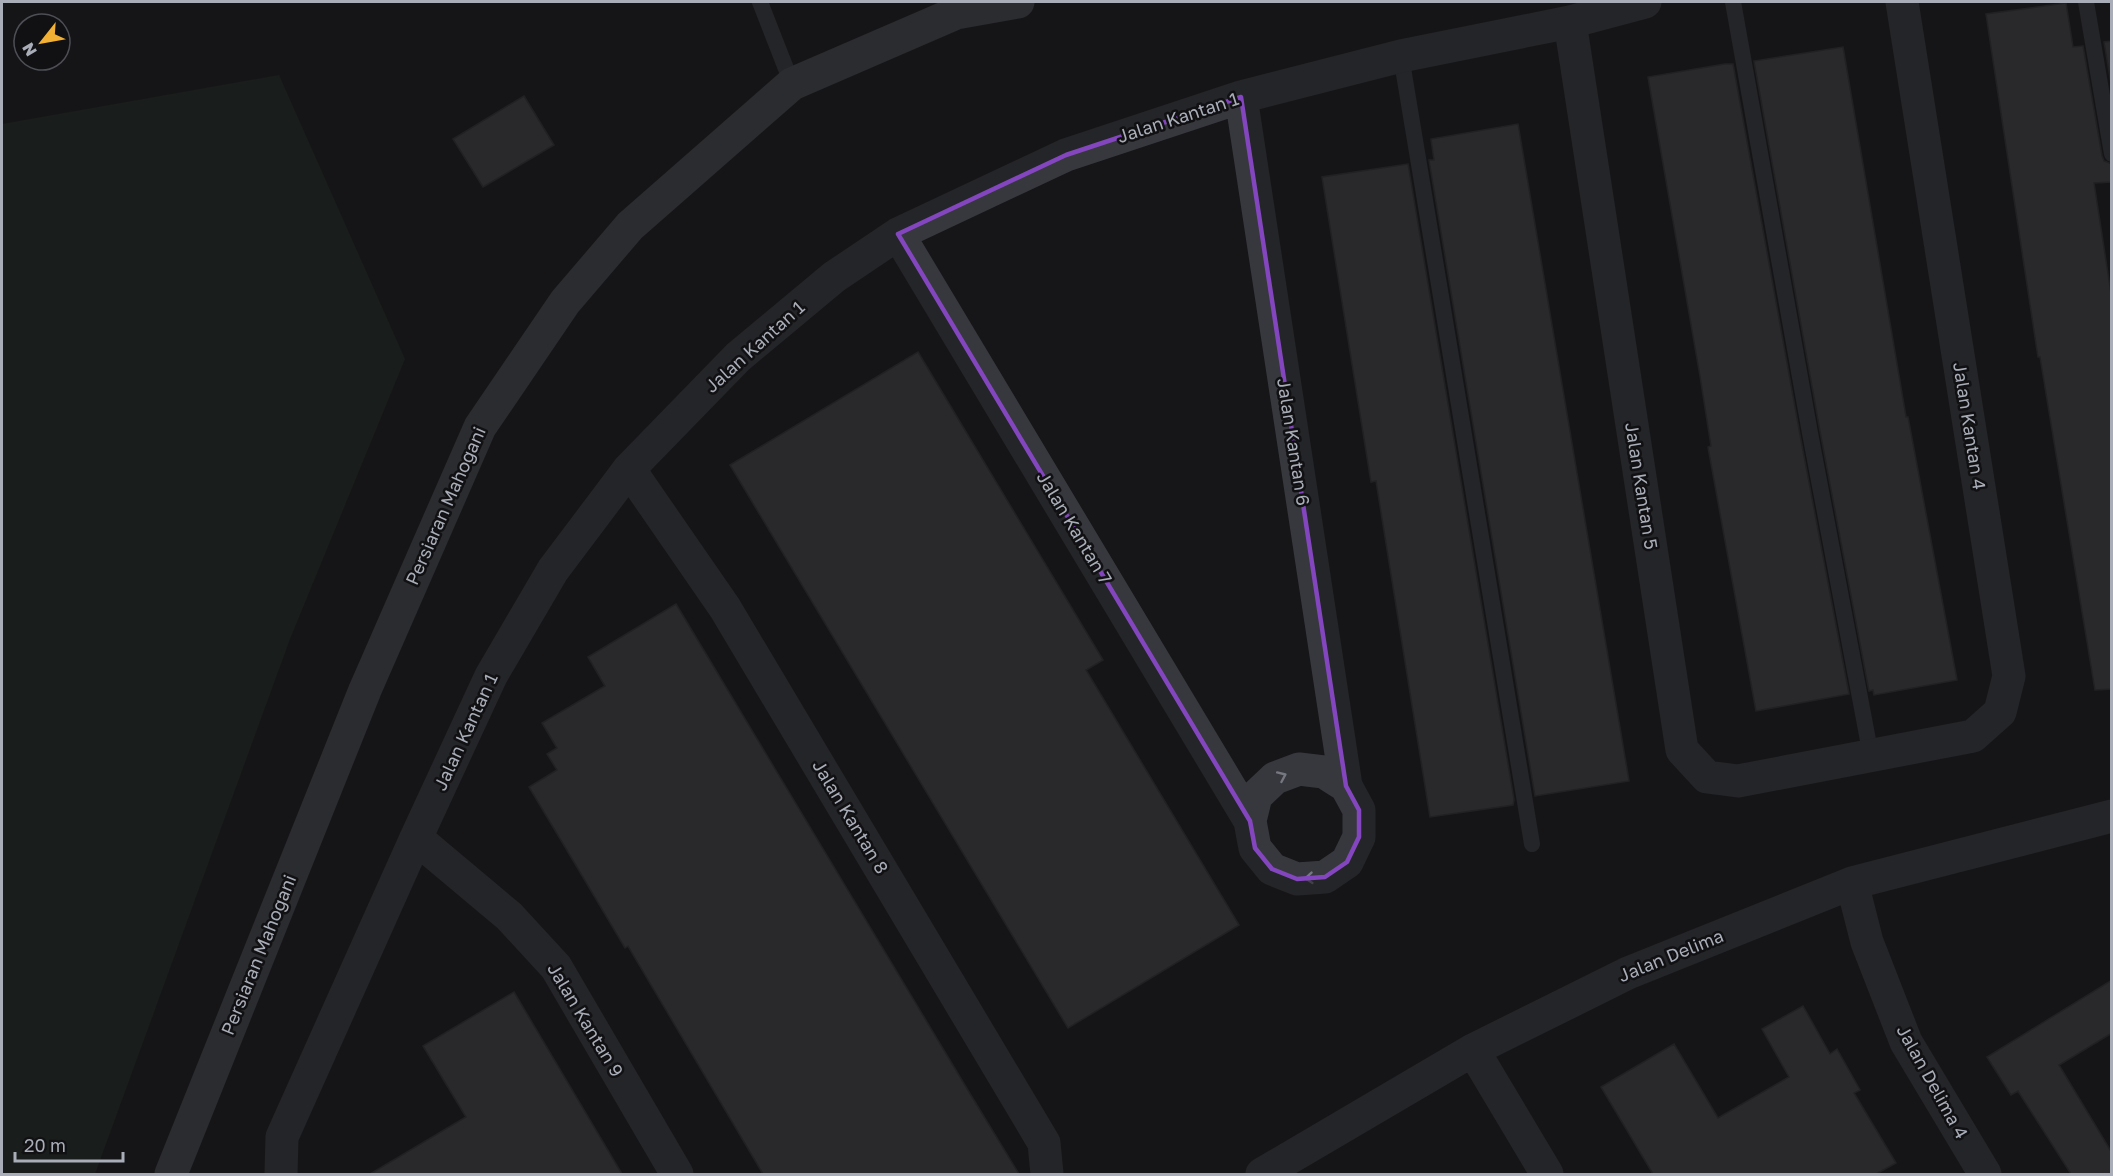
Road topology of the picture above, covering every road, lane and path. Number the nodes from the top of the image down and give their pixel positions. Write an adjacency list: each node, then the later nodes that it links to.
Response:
1 (760, 2): 9 (lane)
2 (1018, 2): 9 (main road, Persiaran Mahogani)
3 (1645, 2): 7 (street, Jalan Kantan 1)
4 (1733, 2): 14 (lane)
5 (1902, 2): 14 (street, Jalan Kantan 4)
6 (2086, 2): 11 (lane)
7 (1570, 22): 8 (street, Jalan Kantan 1); 14 (street, Jalan Kantan 5)
8 (1401, 56): 10 (street, Jalan Kantan 1); 19 (lane)
9 (792, 84): 22 (main road, Persiaran Mahogani)
10 (1241, 98): 12 (street, Jalan Kantan 1); 15 (street, Jalan Kantan 6)
11 (2112, 154)
12 (898, 234): 13 (street, Jalan Kantan 1); 17 (street, Jalan Kantan 7)
13 (629, 469): 18 (street, Jalan Kantan 1); 25 (street, Jalan Kantan 8)
14 (1871, 756)
15 (1346, 786): 17 (street, one-way to 15); 17 (street, one-way to 17)
16 (2112, 816): 20 (street, Jalan Delima)
17 (1250, 821)
18 (416, 838): 23 (street, Jalan Kantan 1); 24 (street, Jalan Kantan 9)
19 (1532, 844)
20 (1851, 883): 21 (street, Jalan Delima); 28 (street, Jalan Delima 4)
21 (1473, 1050): 26 (street, Jalan Delima); 27 (street)
22 (171, 1174)
23 (280, 1174)
24 (677, 1174)
25 (1047, 1174)
26 (1262, 1174)
27 (1547, 1174)
28 (1985, 1174)

